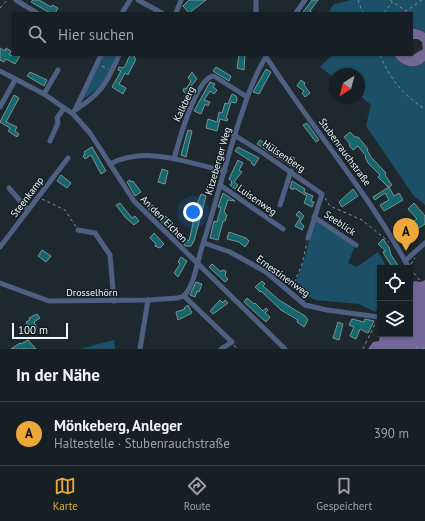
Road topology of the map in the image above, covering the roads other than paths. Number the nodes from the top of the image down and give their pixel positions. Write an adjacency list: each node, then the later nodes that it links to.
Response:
1 (16, 0): 7 (street)
2 (130, 0): 8 (street)
3 (138, 0): 9 (street)
4 (181, 0): 10 (street)
5 (256, 0): 11 (street)
6 (305, 0): 12 (street)
7 (35, 12)
8 (123, 12)
9 (160, 12)
10 (176, 12)
11 (256, 12)
12 (297, 12)
13 (101, 56): 23 (street)
14 (119, 56): 23 (street)
15 (265, 56): 20 (street, Kitzeberger Weg); 44 (street, Stubenrauchstraße)
16 (58, 70): 19 (street)
17 (0, 71): 18 (street, An den Eichen)
18 (15, 80): 19 (street, An den Eichen); 21 (street)
19 (44, 94): 22 (street, An den Eichen)
20 (247, 97): 24 (street, Kitzeberger Weg); 27 (street, Kalkberg)
21 (0, 107)
22 (64, 108): 23 (street, An den Eichen); 25 (street)
23 (74, 112): 28 (street, An den Eichen)
24 (234, 135): 29 (street, Kitzeberger Weg); 30 (street, Hülsenberg)
25 (50, 141)
26 (68, 158): 35 (street, Steenkamp)
27 (174, 159): 28 (street); 29 (street)
28 (110, 164): 45 (street, An den Eichen)
29 (225, 171): 31 (street, Kitzeberger Weg)
30 (291, 171): 33 (street, Hülsenberg); 34 (street)
31 (220, 185): 37 (street, Luisenweg); 40 (street, Kitzeberger Weg)
32 (9, 188): 35 (street)
33 (322, 194): 36 (street, Seeblick)
34 (280, 205)
35 (28, 210): 43 (street, Steenkamp)
36 (314, 217): 39 (street, Seeblick); 42 (street, Seeblick)
37 (283, 229)
38 (78, 230): 50 (street)
39 (308, 238)
40 (204, 243): 45 (street, Kitzeberger Weg); 51 (street, Ernestinenweg)
41 (425, 243): 44 (street)
42 (356, 245)
43 (0, 247)
44 (405, 261): 46 (street, Stubenrauchstraße)
45 (197, 264): 48 (street, Kitzeberger Weg); 54 (street, An den Eichen)
46 (408, 265)
47 (0, 283): 50 (street, Drosselhörn)
48 (185, 295): 49 (street, Drosselhörn); 53 (street)
49 (148, 300): 50 (street, Drosselhörn); 52 (street)
50 (114, 301)
51 (377, 317)
52 (140, 349)
53 (221, 349)
54 (285, 349)

